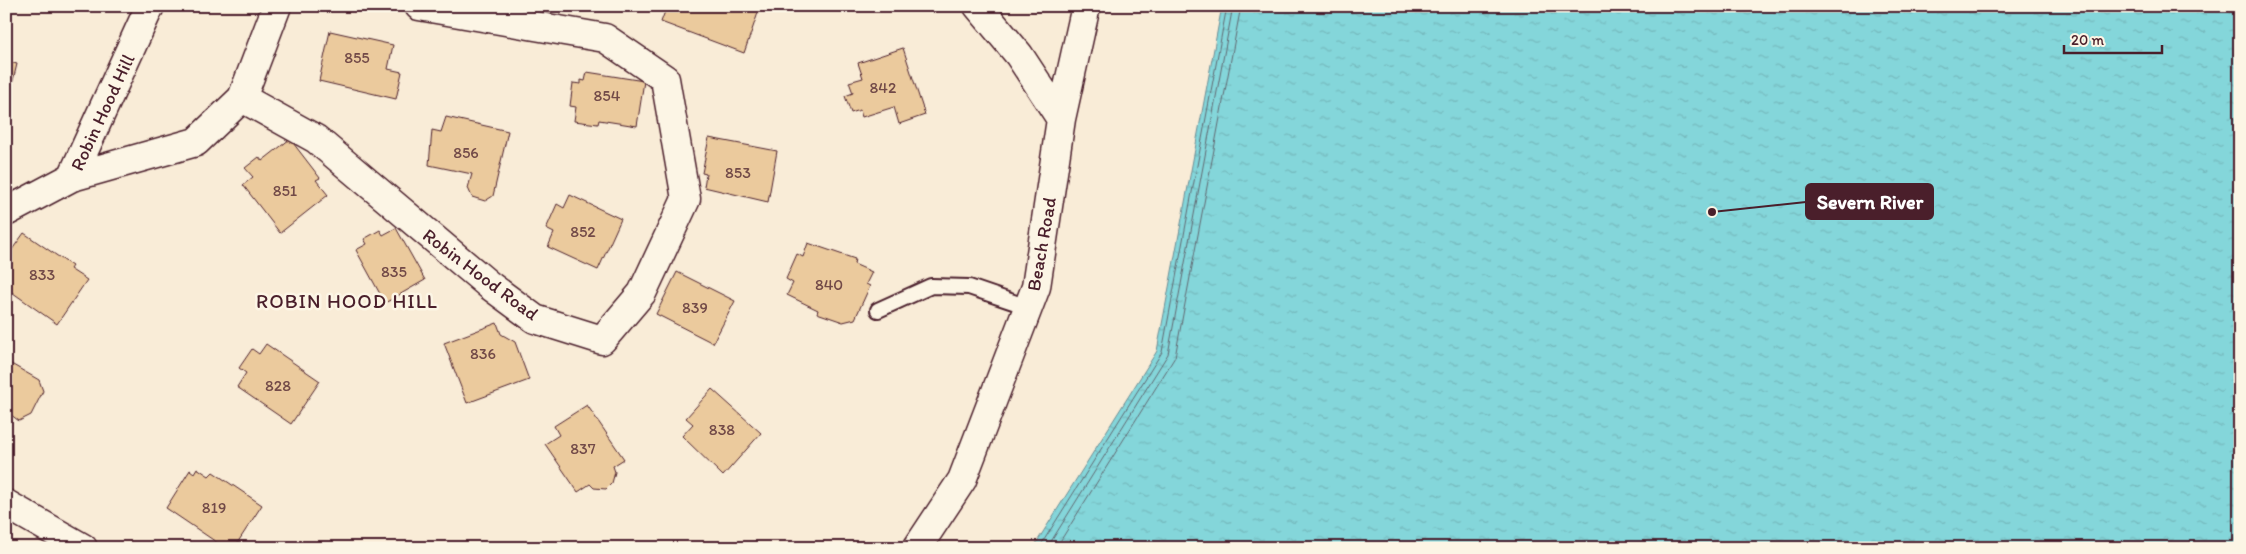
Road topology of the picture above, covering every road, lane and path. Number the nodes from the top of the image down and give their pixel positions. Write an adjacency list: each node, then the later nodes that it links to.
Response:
1 (150, 6): 8 (street, Robin Hood Hill)
2 (277, 6): 6 (street)
3 (419, 6): 6 (street, Robin Hood Road)
4 (978, 6): 7 (street)
5 (1086, 6): 7 (street, Beach Road)
6 (242, 98): 8 (street)
7 (1062, 119): 10 (street, Beach Road)
8 (72, 178): 9 (street, Robin Hood Hill)
9 (6, 212)
10 (1028, 307): 11 (lane); 14 (street, Beach Road)
11 (878, 310)
12 (6, 504): 13 (street)
13 (83, 548)
14 (917, 548)

